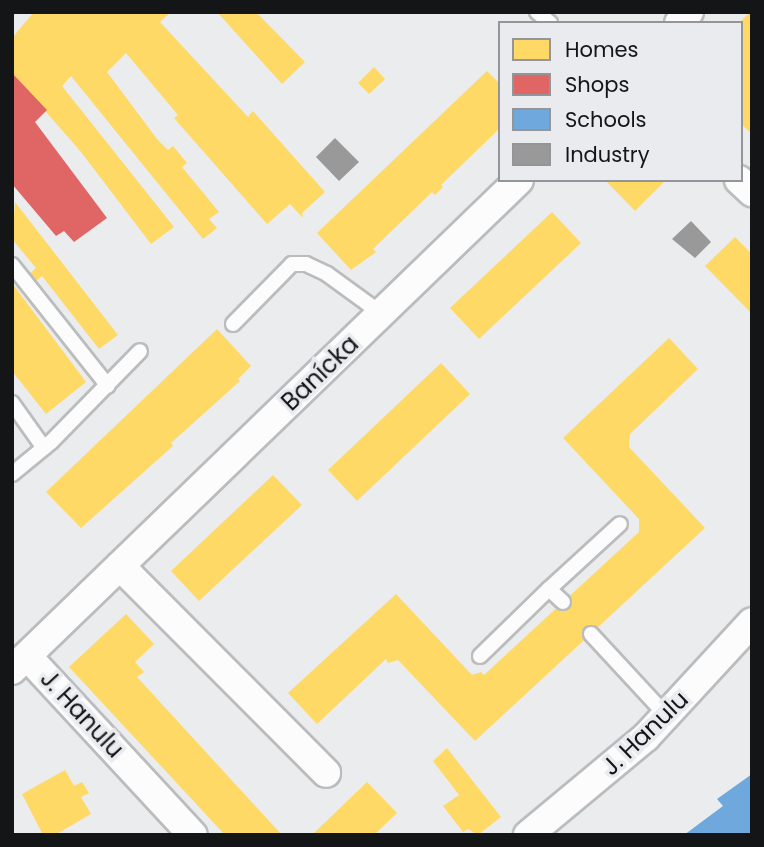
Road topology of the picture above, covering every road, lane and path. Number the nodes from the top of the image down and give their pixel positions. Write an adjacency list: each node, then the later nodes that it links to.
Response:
1 (517, 182): 3 (street, Banícka)
2 (12, 265): 6 (lane)
3 (382, 314): 4 (lane); 11 (street, Banícka)
4 (233, 324)
5 (140, 352): 6 (lane)
6 (108, 386): 8 (lane)
7 (12, 403): 8 (lane)
8 (44, 448): 9 (lane)
9 (12, 474)
10 (620, 524): 12 (lane)
11 (121, 566): 17 (street, Banícka); 19 (street)
12 (549, 589): 13 (lane); 16 (lane)
13 (563, 603)
14 (752, 622): 18 (street, J. Hanulu)
15 (591, 634): 18 (lane)
16 (480, 656)
17 (20, 663): 20 (street, J. Hanulu)
18 (667, 716): 21 (street, J. Hanulu)
19 (326, 773)
20 (193, 835)
21 (528, 835)

